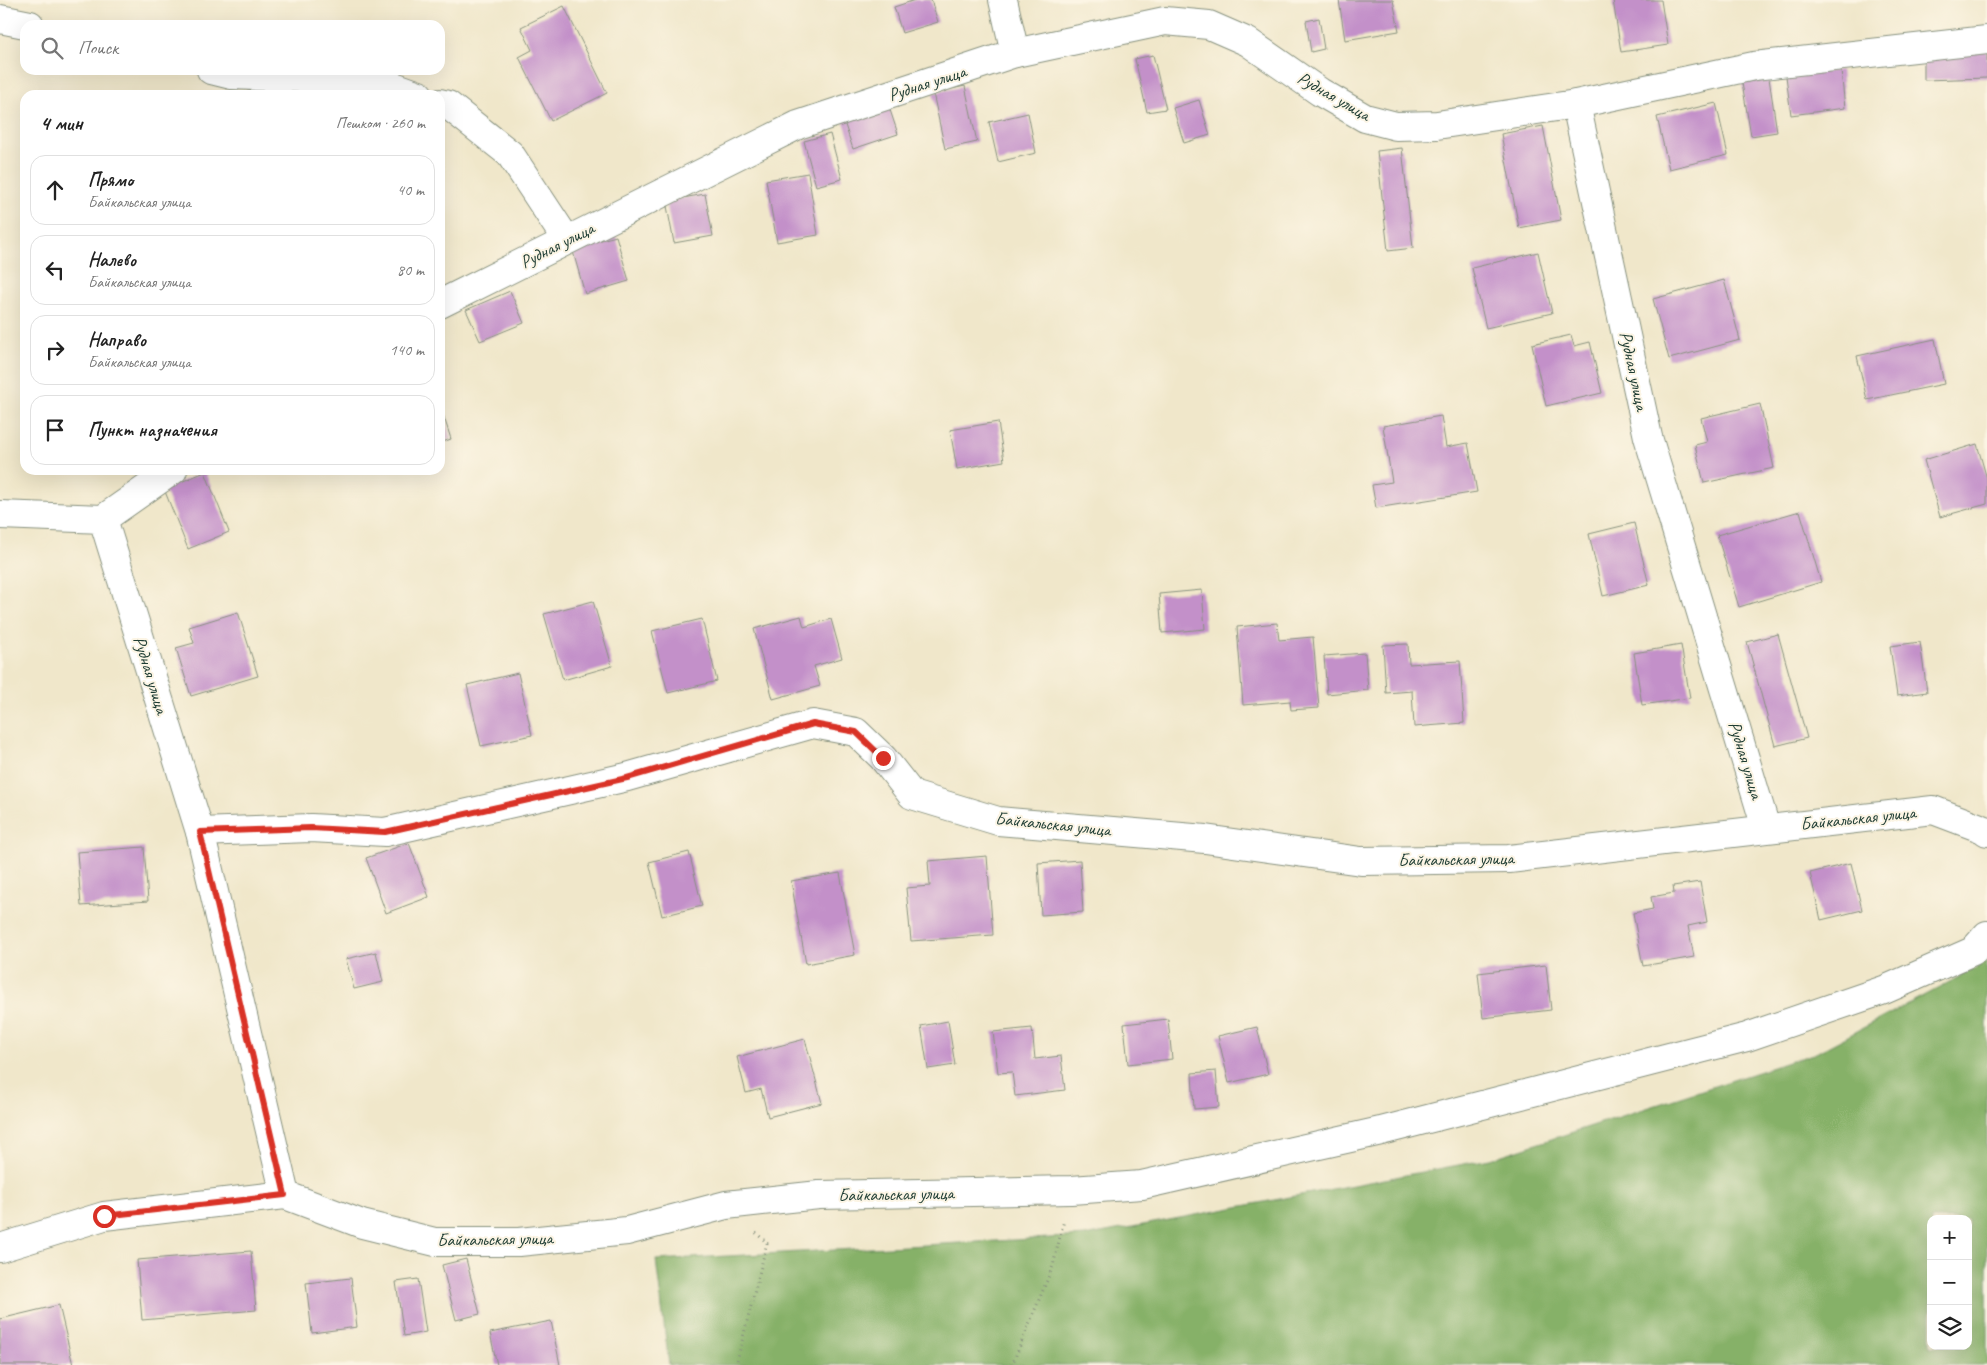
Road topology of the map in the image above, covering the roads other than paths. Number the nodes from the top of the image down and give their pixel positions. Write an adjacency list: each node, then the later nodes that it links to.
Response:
1 (1003, 0): 5 (street)
2 (0, 19): 3 (street)
3 (20, 23)
4 (1987, 40): 9 (street)
5 (1015, 54): 9 (street, Рудная улица); 10 (street, Рудная улица)
6 (231, 75): 7 (street)
7 (405, 90)
8 (445, 104): 10 (street)
9 (1576, 104): 15 (street, Рудная улица)
10 (566, 239): 11 (street, Рудная улица)
11 (445, 301)
12 (166, 475): 14 (street)
13 (0, 515): 14 (street)
14 (103, 519): 16 (street, Рудная улица)
15 (1766, 828): 16 (street, Байкальская улица); 17 (street, Байкальская улица)
16 (200, 832): 19 (street)
17 (1987, 832)
18 (1987, 935): 19 (street, Байкальская улица)
19 (285, 1195): 20 (street, Байкальская улица)
20 (0, 1248)

